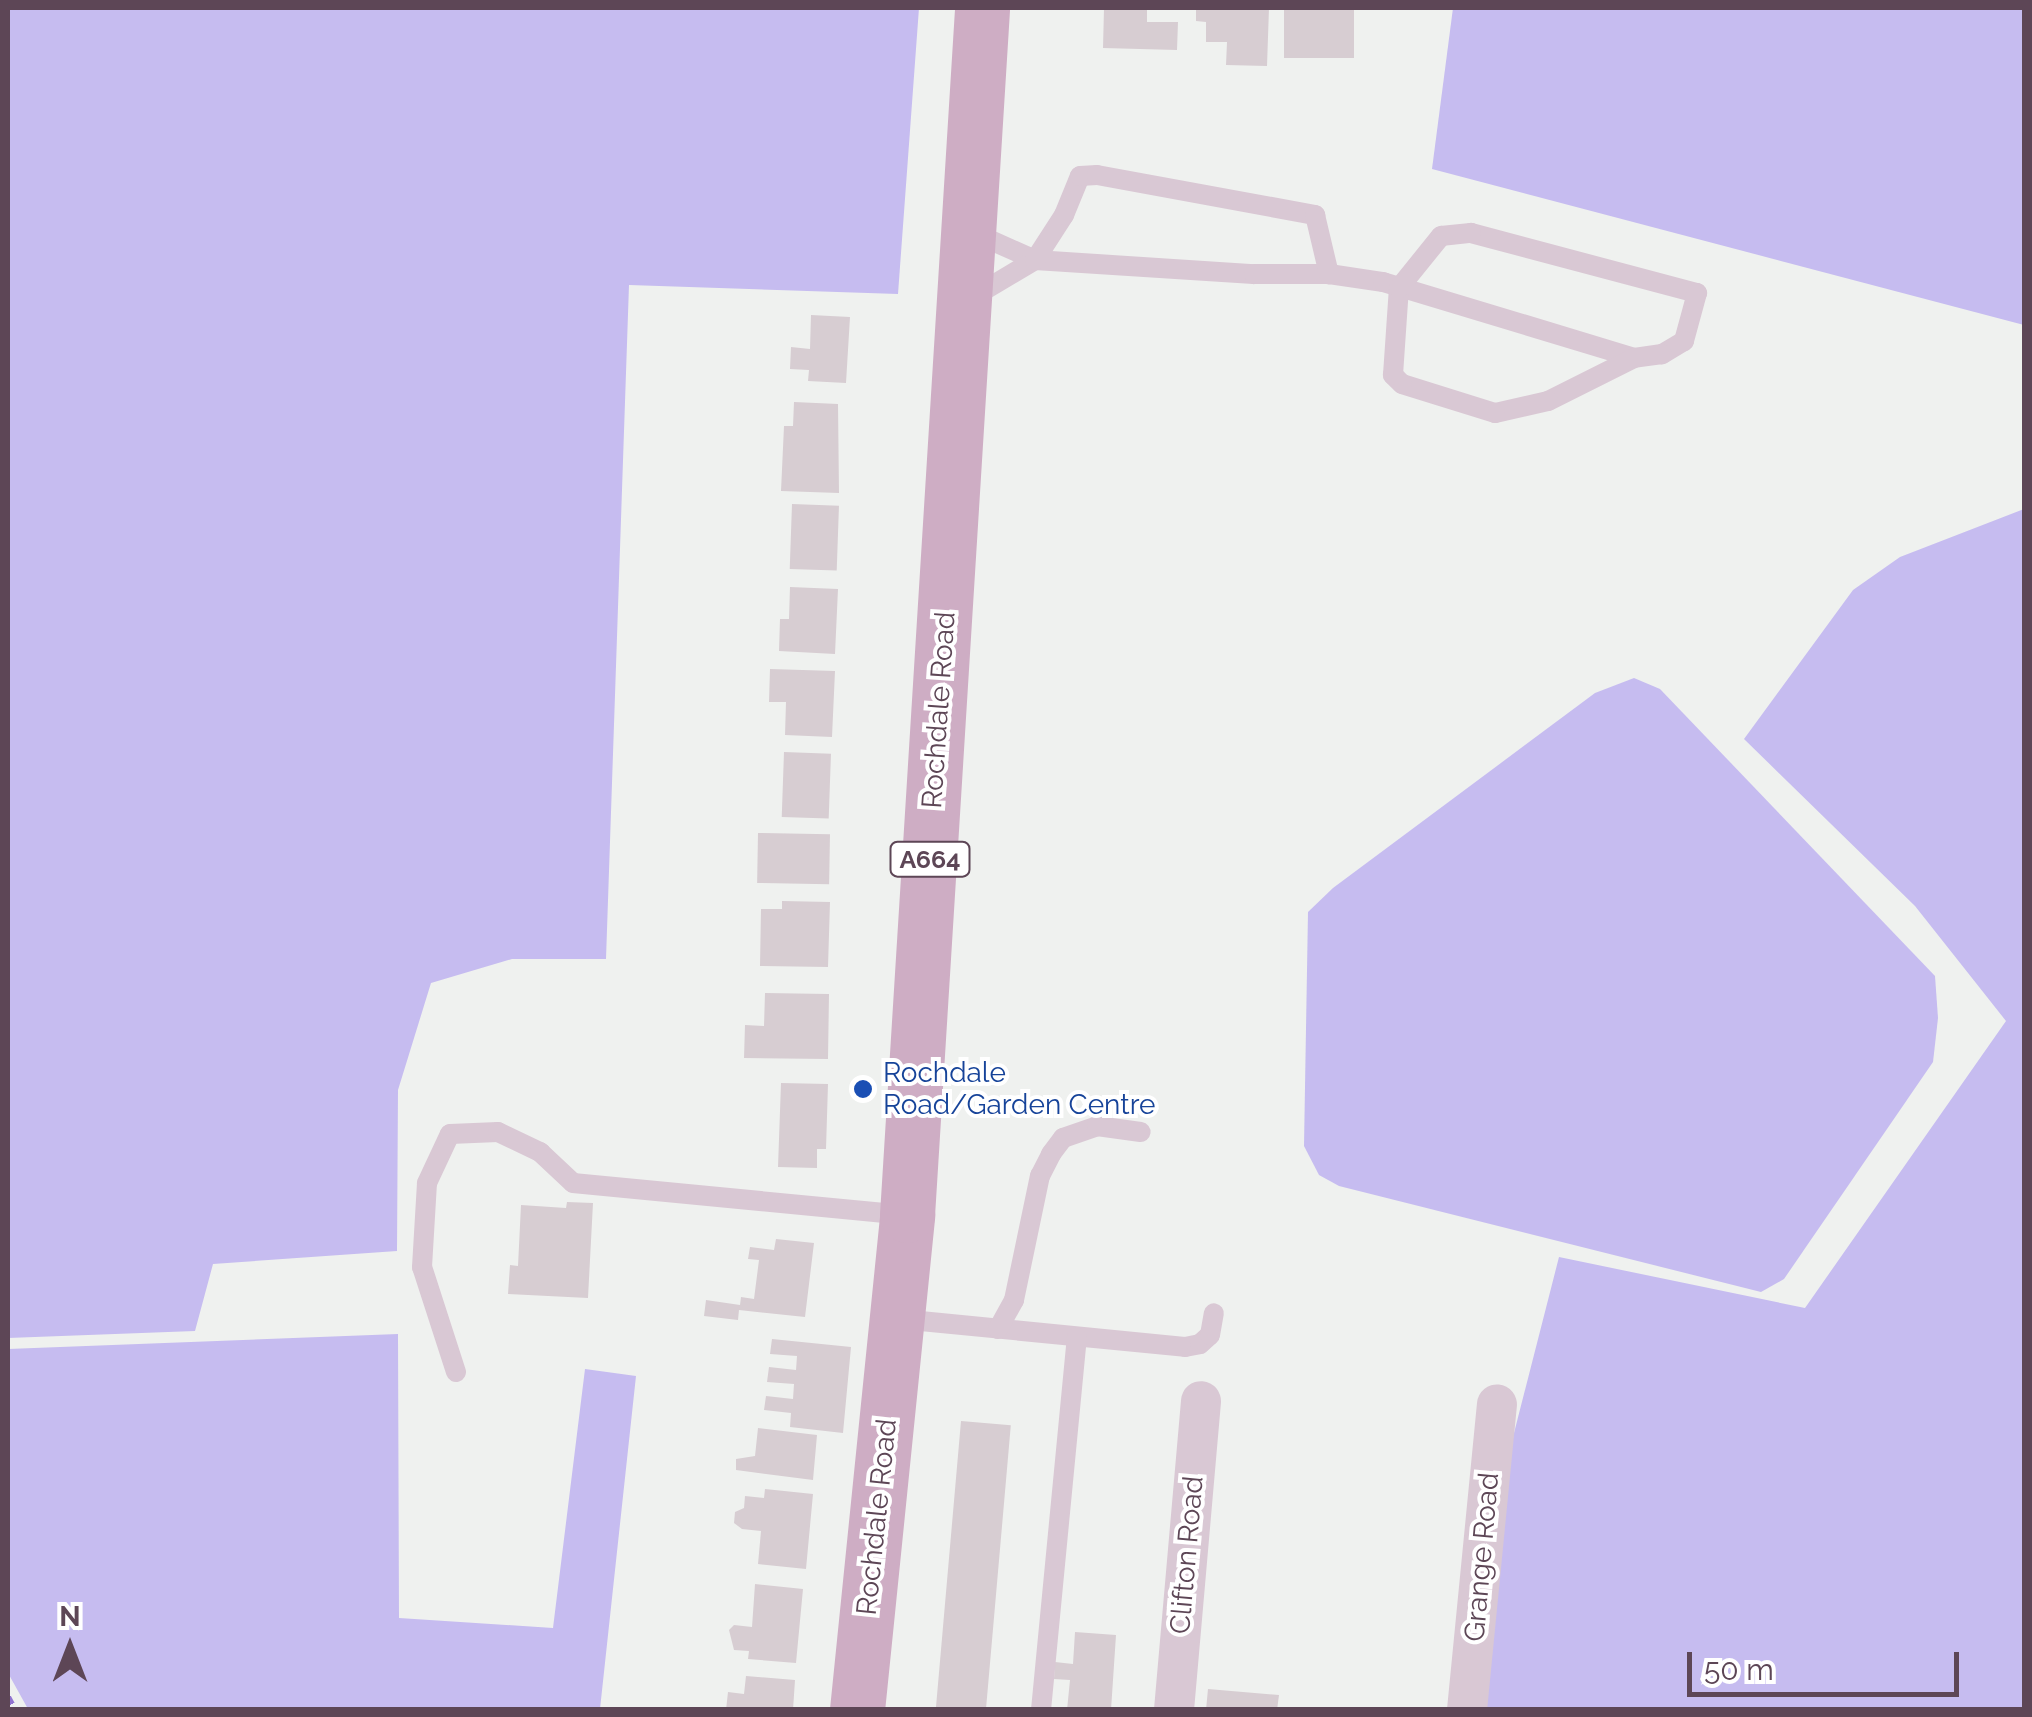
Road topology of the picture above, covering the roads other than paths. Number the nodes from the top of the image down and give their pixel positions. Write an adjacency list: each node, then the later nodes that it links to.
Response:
1 (982, 8): 2 (main road, Rochdale Road / A664)
2 (970, 231): 3 (lane); 6 (main road, Rochdale Road / A664)
3 (1035, 260): 4 (lane); 4 (lane); 6 (lane)
4 (1330, 274): 5 (lane)
5 (1399, 288): 7 (lane); 7 (lane); 7 (lane)
6 (965, 303): 9 (main road, Rochdale Road / A664)
7 (1634, 358)
8 (1141, 1132): 12 (lane)
9 (907, 1215): 11 (main road, Rochdale Road / A664); 14 (lane)
10 (1214, 1313): 13 (lane)
11 (898, 1318): 12 (lane); 17 (main road, Rochdale Road / A664)
12 (998, 1329): 13 (lane)
13 (1077, 1338): 18 (lane)
14 (456, 1372)
15 (1201, 1401): 19 (street, Clifton Road)
16 (1497, 1404): 20 (street, Grange Road)
17 (857, 1710)
18 (1041, 1710)
19 (1174, 1710)
20 (1467, 1710)

